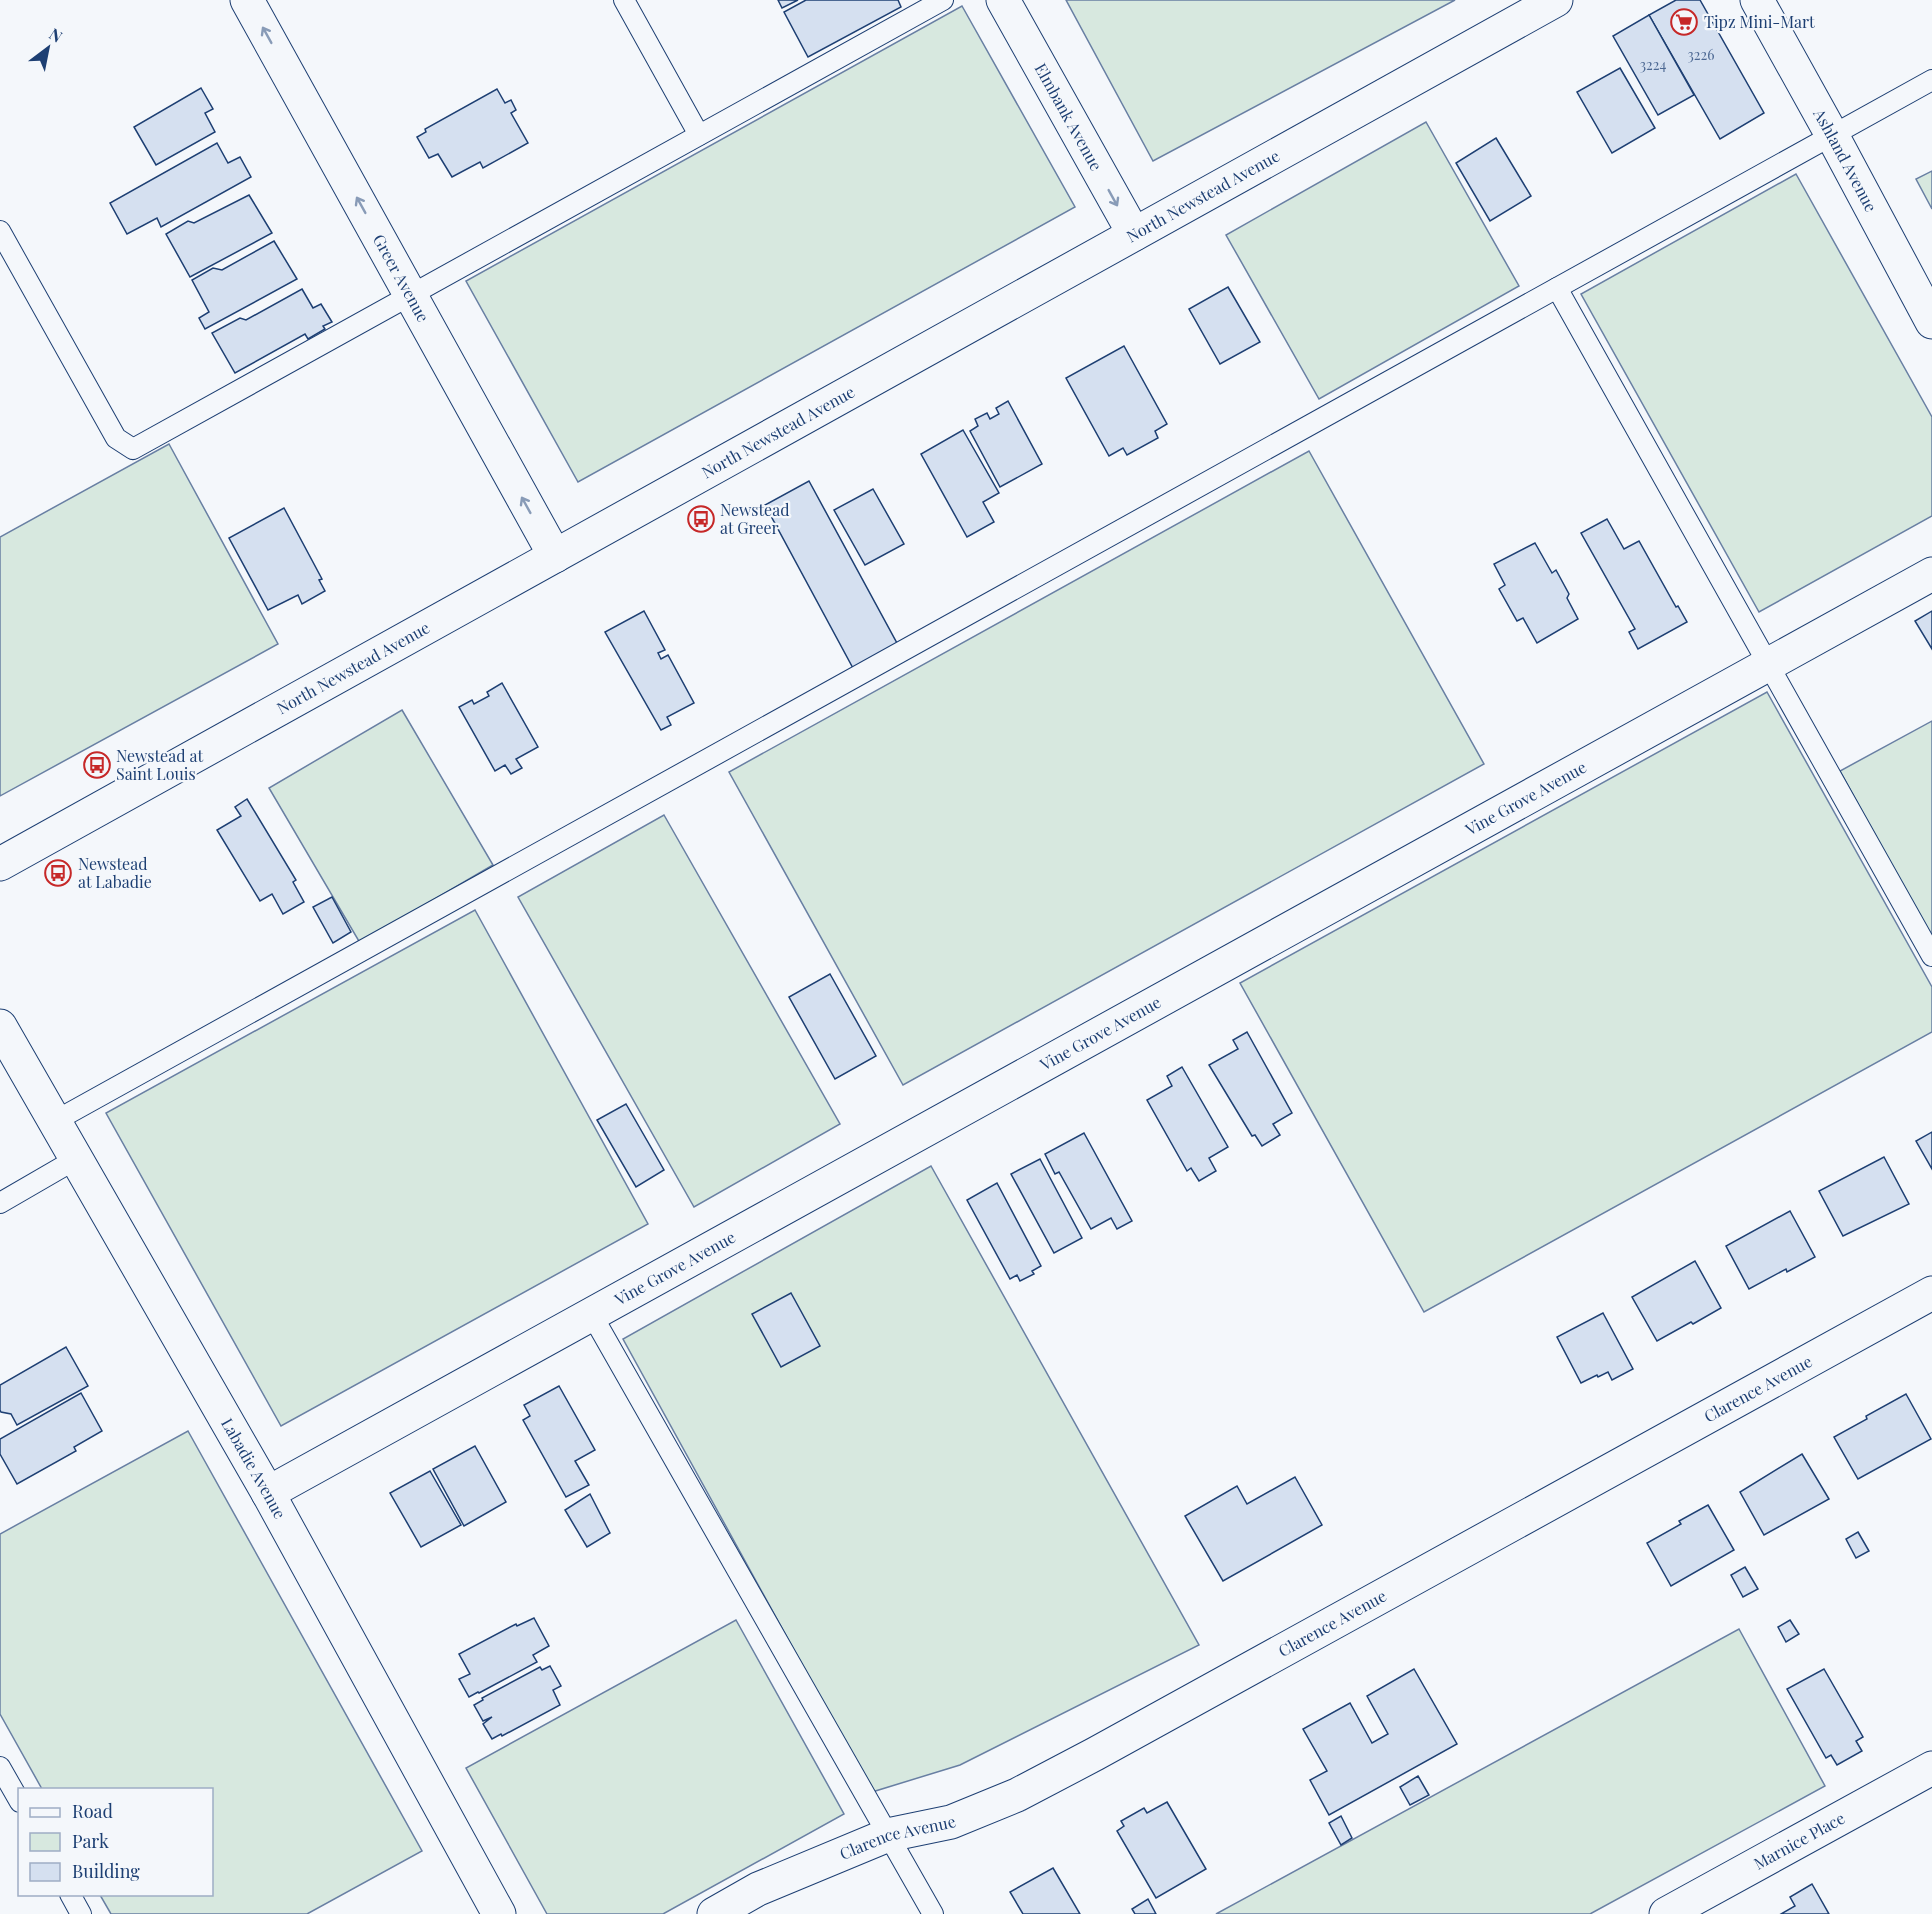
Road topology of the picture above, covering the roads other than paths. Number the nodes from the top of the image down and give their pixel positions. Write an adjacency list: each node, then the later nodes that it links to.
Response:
1 (247, 0): 13 (street, Greer Avenue, one-way to 1)
2 (624, 0): 8 (lane)
3 (943, 0): 8 (lane)
4 (1003, 0): 11 (street, Elmbank Avenue, one-way to 11)
5 (1556, 0): 11 (street, North Newstead Avenue)
6 (1757, 0): 9 (street, Ashland Avenue)
7 (1932, 80): 9 (lane)
8 (699, 135): 13 (lane)
9 (1832, 135): 12 (lane); 14 (street, Ashland Avenue)
10 (0, 231): 13 (lane)
11 (1134, 234): 15 (street, North Newstead Avenue)
12 (1557, 288): 17 (lane); 21 (lane)
13 (410, 295): 15 (street, Greer Avenue, one-way to 13)
14 (1932, 322)
15 (555, 556): 18 (street, North Newstead Avenue)
16 (1932, 574): 17 (street, Vine Grove Avenue)
17 (1769, 664): 19 (lane); 25 (street, Vine Grove Avenue)
18 (0, 864)
19 (1932, 956)
20 (0, 1026): 21 (street, Labadie Avenue)
21 (55, 1121): 22 (street, Labadie Avenue)
22 (76, 1159): 23 (lane); 26 (street, Labadie Avenue)
23 (0, 1203)
24 (1932, 1293): 30 (street, Clarence Avenue)
25 (592, 1315): 26 (street, Vine Grove Avenue); 30 (lane)
26 (268, 1493): 33 (street, Labadie Avenue)
27 (0, 1767): 29 (lane)
28 (1932, 1768): 36 (street, Marnice Place)
29 (18, 1798)
30 (888, 1835): 34 (street, Clarence Avenue); 35 (lane)
31 (71, 1896): 32 (lane)
32 (81, 1914)
33 (498, 1914)
34 (714, 1914)
35 (933, 1914)
36 (1666, 1914)

